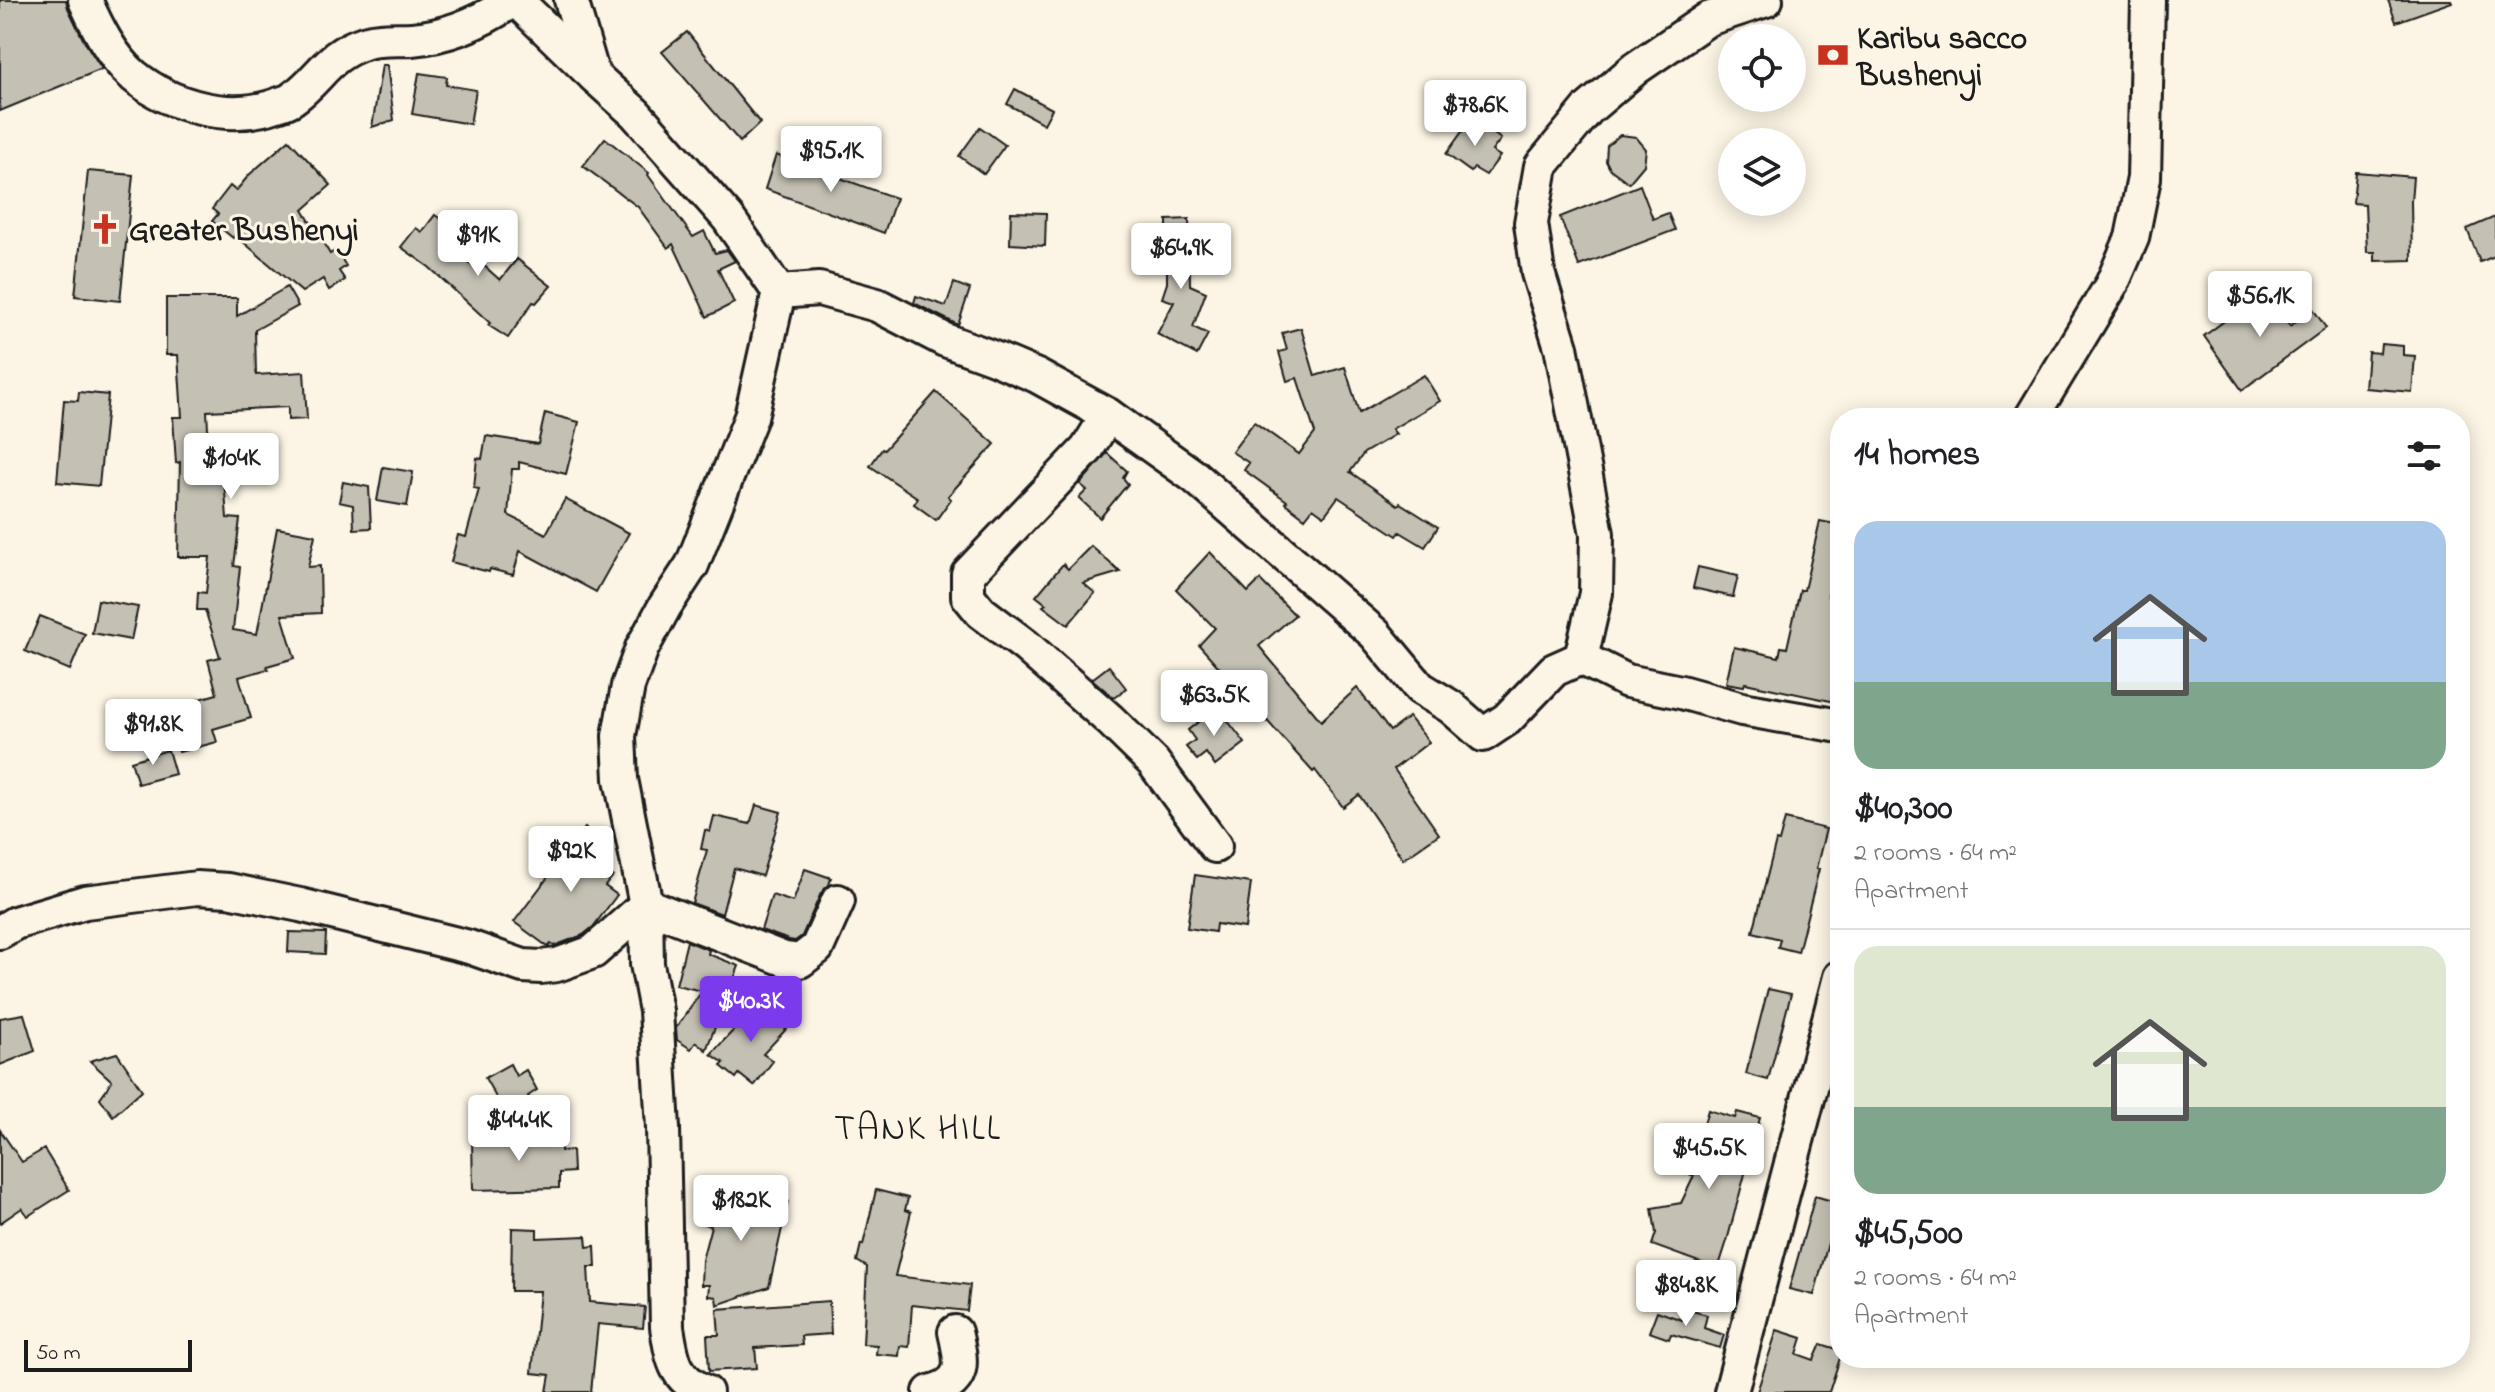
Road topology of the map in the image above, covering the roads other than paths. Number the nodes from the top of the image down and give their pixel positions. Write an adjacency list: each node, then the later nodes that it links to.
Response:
1 (85, 0): 2 (street)
2 (514, 0): 6 (street)
3 (571, 0): 6 (street)
4 (1766, 0): 10 (street)
5 (2148, 0): 8 (street)
6 (593, 75): 7 (street)
7 (779, 292): 9 (street); 14 (street)
8 (2037, 408)
9 (1108, 415): 10 (street); 12 (street)
10 (1581, 658): 11 (street)
11 (1830, 724)
12 (1215, 846)
13 (838, 901): 14 (street)
14 (646, 905): 15 (street); 18 (street)
15 (0, 932)
16 (1830, 1015): 20 (street)
17 (955, 1332): 19 (street)
18 (706, 1392)
19 (930, 1392)
20 (1731, 1392)

